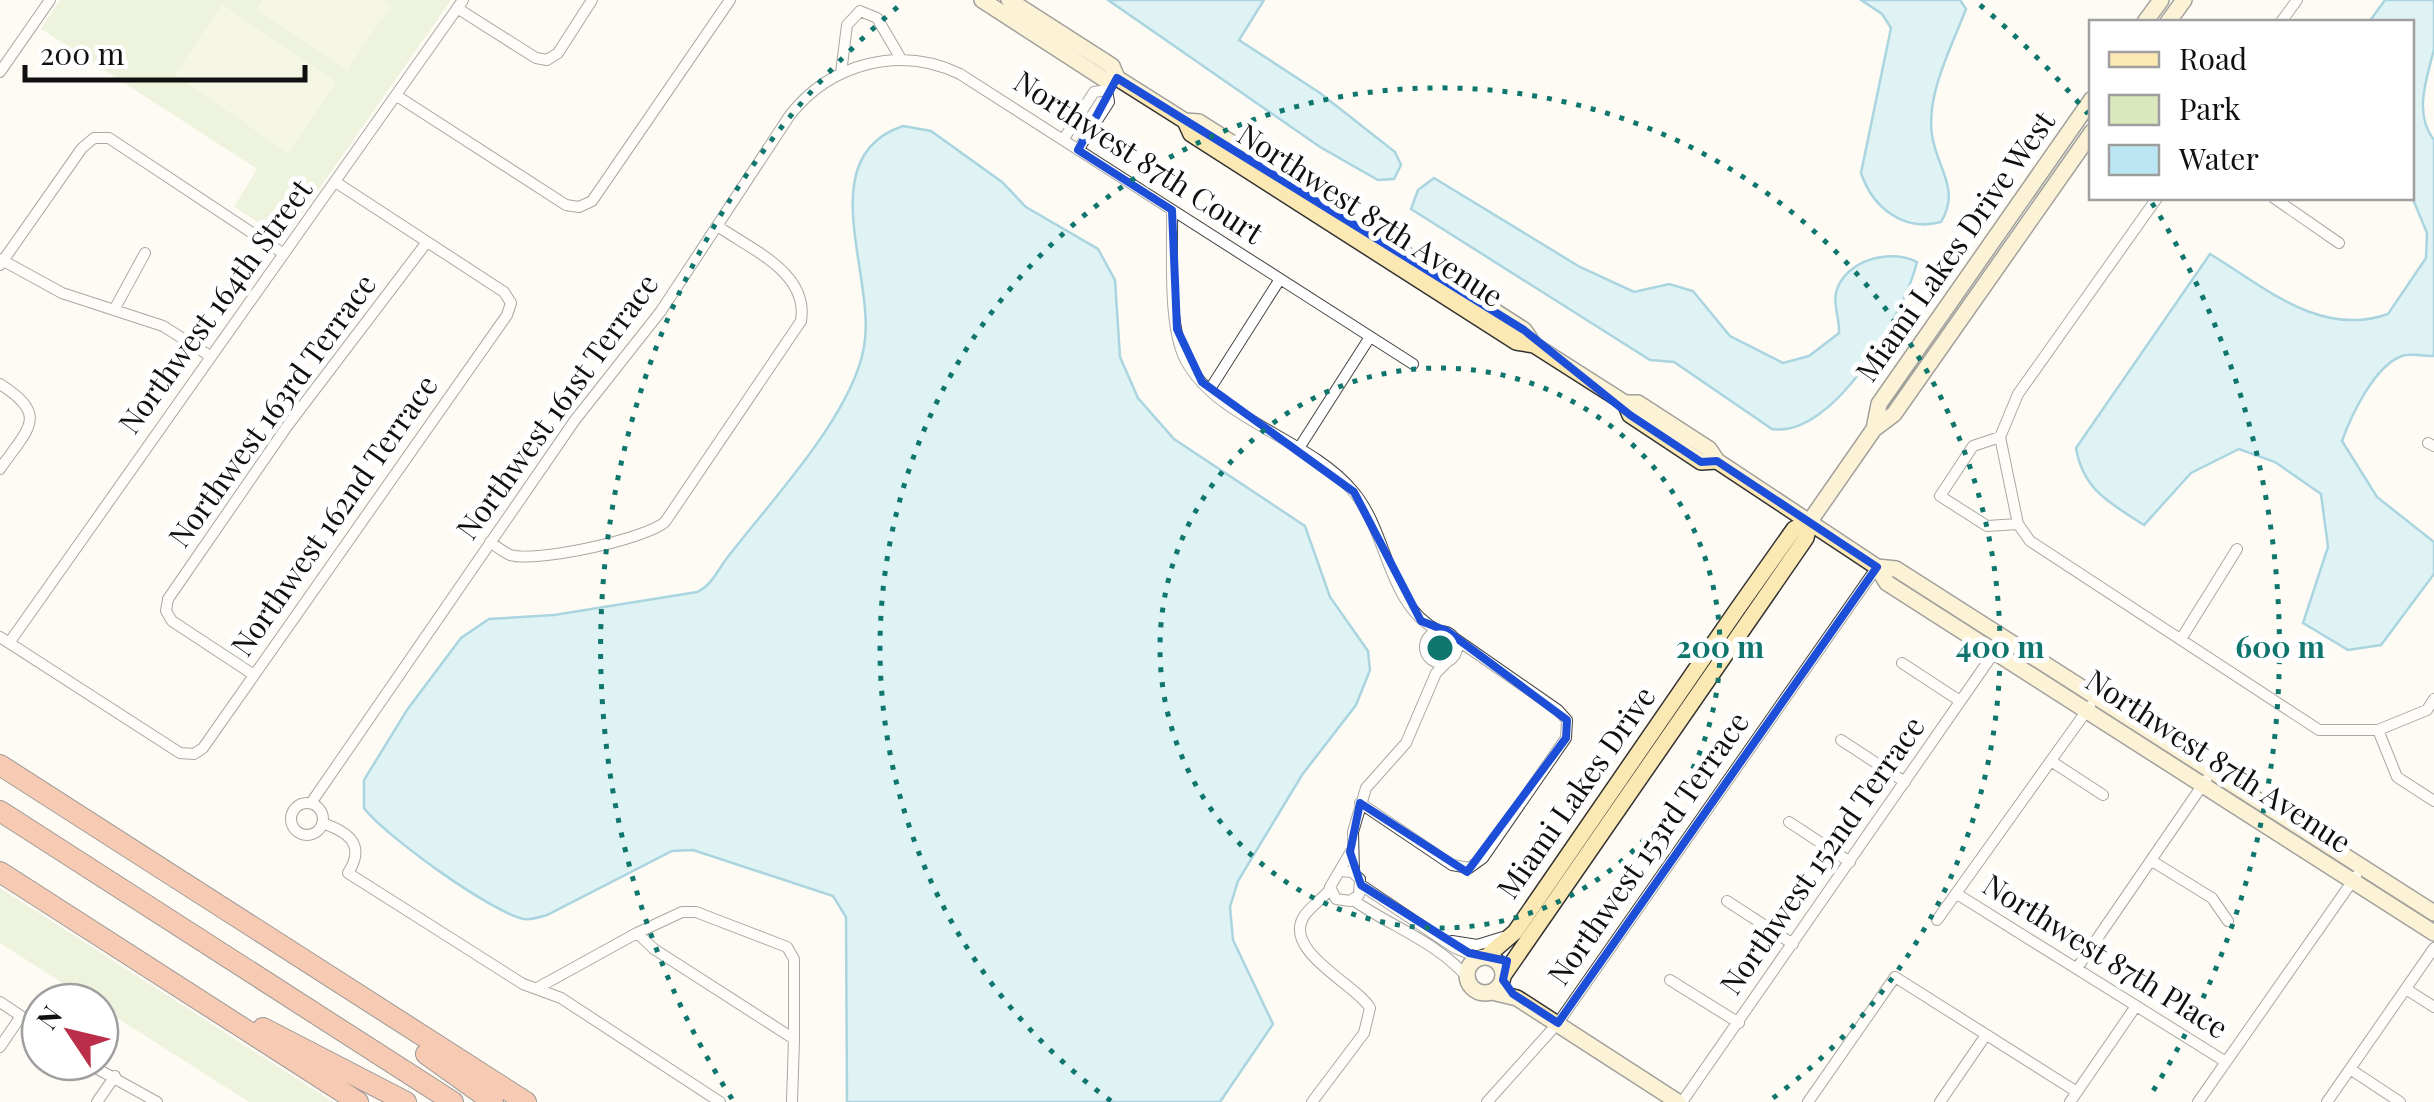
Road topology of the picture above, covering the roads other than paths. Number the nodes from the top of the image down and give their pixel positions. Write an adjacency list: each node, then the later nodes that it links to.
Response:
1 (50, 0): 9 (street)
2 (592, 0): 6 (street)
3 (730, 0): 12 (street)
4 (982, 0): 11 (street, Northwest 87th Avenue)
5 (1009, 0): 11 (street, Northwest 87th Avenue)
6 (460, 4): 12 (street, Northwest 164th Street)
7 (901, 59): 8 (street, Northwest 87th Court); 10 (street); 17 (street, Northwest 87th Court)
8 (866, 64): 10 (street, Northwest 161st Terrace)
9 (0, 72)
10 (841, 73): 23 (street, Northwest 161st Terrace)
11 (1112, 84): 14 (street); 15 (street); 40 (street, Northwest 87th Avenue)
12 (397, 96): 19 (street, Northwest 164th Street)
13 (2089, 103): 36 (street, Miami Lakes Drive West)
14 (1076, 120): 15 (street); 17 (street)
15 (1091, 130): 18 (street)
16 (2089, 136): 36 (street, Miami Lakes Drive West)
17 (1062, 140): 18 (street, Northwest 87th Court)
18 (1078, 150): 22 (street, Northwest 87th Court)
19 (337, 183): 24 (street); 27 (street, Northwest 164th Street)
20 (2156, 200): 37 (street)
21 (2277, 200): 25 (street)
22 (1172, 210): 29 (street, Northwest 87th Court); 35 (street)
23 (719, 228): 42 (street, Northwest 161st Terrace); 42 (street)
24 (426, 242): 56 (street, Northwest 162nd Terrace); 56 (street, Northwest 163rd Terrace)
25 (2339, 243)
26 (146, 253): 30 (street)
27 (284, 254): 28 (street); 32 (street, Northwest 164th Street)
28 (1, 262): 30 (street)
29 (1280, 279): 31 (street, Northwest 87th Court); 35 (street)
30 (114, 310): 32 (street)
31 (1370, 336): 33 (street, Northwest 87th Court); 38 (street)
32 (210, 356): 49 (street, Northwest 164th Street)
33 (1413, 364)
34 (0, 384): 39 (street)
35 (1210, 389): 38 (street)
36 (1874, 429): 40 (street, Miami Lakes Drive West)
37 (2000, 437): 41 (street); 41 (street)
38 (1299, 448): 45 (street)
39 (0, 468)
40 (1810, 521): 44 (street, Northwest 87th Avenue); 90 (street, Miami Lakes Drive); 100 (street, Miami Lakes Drive)
41 (2018, 524): 48 (street)
42 (490, 542): 69 (street, Northwest 161st Terrace)
43 (2237, 549): 48 (street)
44 (1877, 566): 51 (street, Northwest 87th Avenue); 108 (street, Northwest 153rd Terrace)
45 (1421, 621): 46 (street); 50 (street)
46 (1439, 631): 47 (street); 50 (street)
47 (1453, 636): 53 (street); 54 (street)
48 (2180, 639): 61 (street)
49 (4, 640): 56 (street, Northwest 162nd Terrace)
50 (1426, 641): 52 (street)
51 (1999, 645): 59 (street, Northwest 152nd Terrace); 60 (street, Northwest 87th Avenue)
52 (1427, 656): 54 (street); 57 (street)
53 (1484, 659): 54 (street); 70 (street)
54 (1450, 660): 57 (street)
55 (1902, 663): 59 (street)
56 (254, 674)
57 (1433, 680): 70 (street)
58 (2434, 699): 61 (street)
59 (1960, 702): 66 (street, Northwest 152nd Terrace)
60 (2091, 704): 63 (street); 65 (street, Northwest 87th Avenue)
61 (2378, 730): 68 (street)
62 (1840, 740): 66 (street)
63 (2051, 761): 67 (street); 82 (street)
64 (0, 764): 104 (highway)
65 (2208, 778): 75 (street); 79 (street, Northwest 87th Avenue)
66 (1905, 782): 76 (street, Northwest 152nd Terrace)
67 (2103, 796)
68 (2434, 801)
69 (310, 803): 73 (street); 73 (street)
70 (1360, 804): 78 (street)
71 (0, 811): 121 (highway)
72 (1789, 822): 76 (street)
73 (322, 823): 101 (street)
74 (0, 826): 120 (highway)
75 (2152, 861): 89 (street); 97 (street)
76 (1850, 862): 94 (street, Northwest 152nd Terrace)
77 (0, 872): 103 (highway)
78 (1348, 872): 80 (street); 81 (street)
79 (2357, 874): 87 (street, Northwest 87th Avenue); 92 (street, Northwest 87th Avenue); 113 (street)
80 (1361, 884): 84 (street); 93 (street)
81 (1330, 890): 83 (street); 86 (street)
82 (1957, 894): 88 (street); 97 (street, Northwest 87th Place)
83 (1339, 900): 84 (street); 86 (street)
84 (1353, 900): 98 (street)
85 (1726, 900): 94 (street)
86 (1318, 904): 126 (street)
87 (2434, 913)
88 (1937, 920)
89 (2228, 921)
90 (1519, 925): 93 (street); 96 (street, Miami Lakes Drive)
91 (637, 933): 101 (street); 111 (street); 111 (street)
92 (2434, 933)
93 (1446, 940): 96 (street)
94 (1793, 944): 109 (street, Northwest 152nd Terrace)
95 (2434, 948): 102 (street)
96 (1483, 957): 98 (street); 100 (street)
97 (2077, 968): 105 (street, Northwest 87th Place)
98 (1467, 977): 100 (street)
99 (1670, 980): 109 (street)
100 (1499, 983): 108 (street)
101 (540, 987): 124 (street)
102 (2406, 989): 106 (street); 114 (street)
103 (193, 996): 118 (highway); 119 (highway)
104 (370, 1003): 122 (highway); 123 (highway)
105 (2136, 1006): 113 (street, Northwest 87th Place); 116 (street)
106 (2434, 1007)
107 (20, 1017): 112 (street)
108 (1558, 1023): 127 (street, Northwest 153rd Terrace); 128 (street)
109 (1739, 1023): 128 (street, Northwest 152nd Terrace)
110 (1986, 1036): 116 (street); 129 (street); 130 (street)
111 (794, 1039): 125 (street)
112 (0, 1046)
113 (2226, 1062): 132 (street)
114 (2350, 1069): 133 (street); 134 (street)
115 (120, 1079): 117 (street)
116 (2077, 1092): 131 (street)
117 (157, 1102)
118 (358, 1102)
119 (406, 1102)
120 (431, 1102)
121 (453, 1102)
122 (494, 1102)
123 (526, 1102)
124 (720, 1102)
125 (792, 1102)
126 (1312, 1102)
127 (1487, 1102)
128 (1680, 1102)
129 (1808, 1102)
130 (1940, 1102)
131 (2070, 1102)
132 (2198, 1102)
133 (2327, 1102)
134 (2400, 1102)

